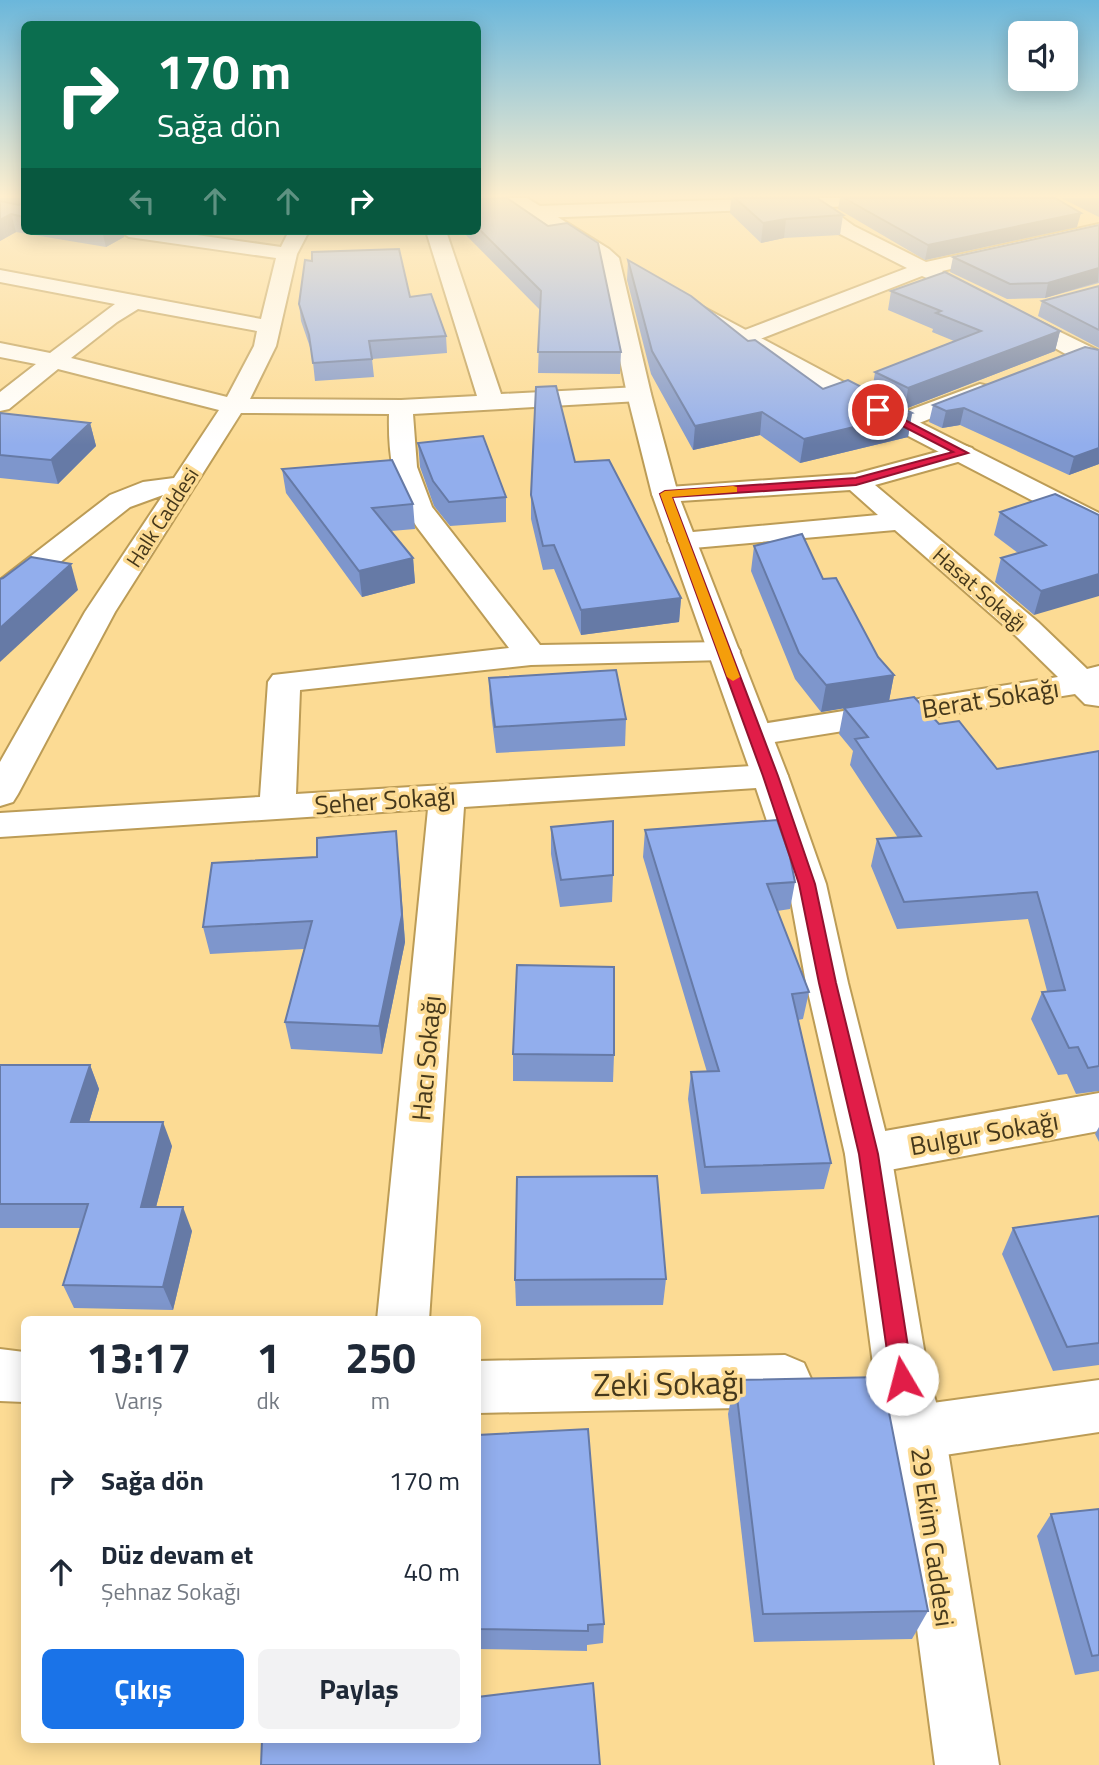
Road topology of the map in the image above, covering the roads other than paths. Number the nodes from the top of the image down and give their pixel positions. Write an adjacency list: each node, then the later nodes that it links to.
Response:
1 (23, 280): 9 (street)
2 (282, 280): 11 (street, Halk Caddesi)
3 (452, 280): 20 (street)
4 (623, 280): 18 (street, 29 Ekim Caddesi)
5 (894, 280): 12 (street)
6 (946, 280): 7 (street)
7 (957, 286)
8 (677, 298): 12 (street)
9 (134, 302): 11 (street); 15 (street)
10 (1040, 307): 14 (street)
11 (269, 327): 21 (street, Halk Caddesi)
12 (745, 338): 23 (street)
13 (0, 351): 15 (street)
14 (1089, 356): 16 (street)
15 (55, 361): 19 (street); 21 (street)
16 (1054, 362)
17 (1003, 382): 23 (street)
18 (639, 394): 20 (street); 27 (street, 29 Ekim Caddesi)
19 (0, 404)
20 (492, 404): 22 (street)
21 (234, 406): 22 (street); 26 (street, Halk Caddesi)
22 (401, 407): 33 (street)
23 (900, 422): 24 (street)
24 (962, 453): 25 (street); 29 (street)
25 (856, 482): 27 (street); 28 (street, Hasat Sokağı)
26 (182, 485): 31 (street); 37 (street, Halk Caddesi)
27 (665, 494): 30 (street, 29 Ekim Caddesi)
28 (902, 521): 30 (street); 34 (street, Hasat Sokağı)
29 (1099, 524)
30 (682, 541): 32 (street, 29 Ekim Caddesi)
31 (0, 595)
32 (723, 651): 33 (street); 35 (street, 29 Ekim Caddesi)
33 (531, 655): 39 (street)
34 (1094, 686): 35 (street, Berat Sokağı)
35 (755, 736): 36 (street, 29 Ekim Caddesi)
36 (770, 776): 38 (street, Seher Sokağı); 42 (street, 29 Ekim Caddesi)
37 (0, 794)
38 (447, 797): 39 (street, Seher Sokağı); 43 (street, Hacı Sokağı)
39 (277, 807): 40 (street, Seher Sokağı)
40 (0, 825)
41 (1099, 1112): 42 (street, Bulgur Sokağı)
42 (869, 1154): 46 (street, 29 Ekim Caddesi)
43 (403, 1316)
44 (0, 1375): 45 (street)
45 (21, 1377)
46 (902, 1379): 47 (street, Zeki Sokağı); 49 (street, 29 Ekim Caddesi)
47 (481, 1387)
48 (1099, 1406): 49 (street)
49 (918, 1432): 50 (street, 29 Ekim Caddesi)
50 (967, 1765)

